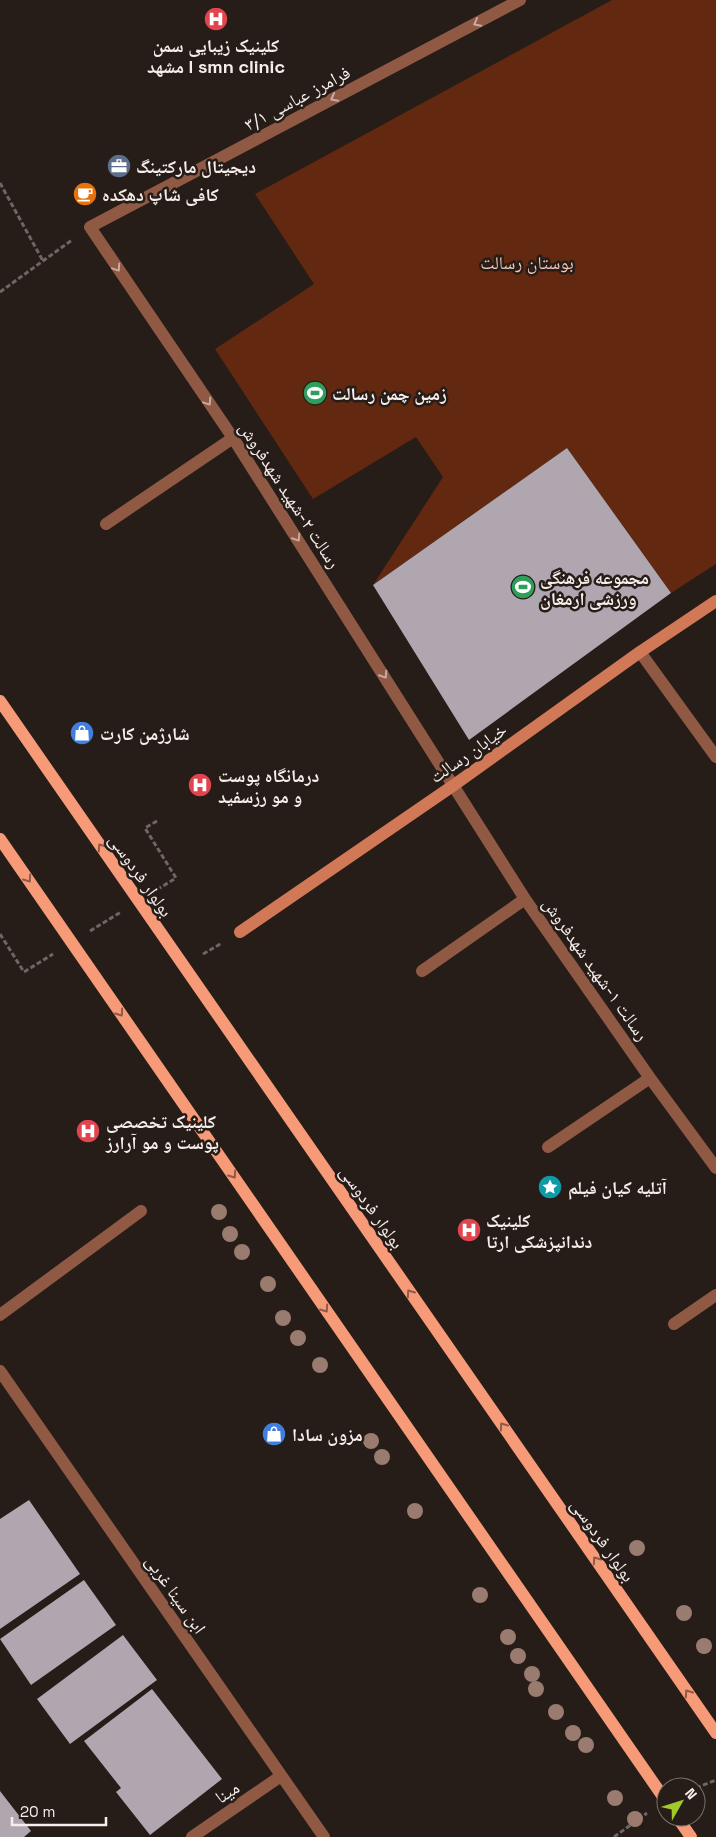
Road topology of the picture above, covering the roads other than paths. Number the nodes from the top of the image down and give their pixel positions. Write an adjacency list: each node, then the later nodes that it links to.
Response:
1 (520, 0): 2 (street, فرامرز عباسی ۳/۱)
2 (503, 4): 3 (street, فرامرز عباسی ۳/۱, one-way to 3)
3 (90, 227): 4 (street, رسالت ۲-شهید شهدفروش, one-way to 4)
4 (233, 438): 5 (street); 10 (street, رسالت ۲-شهید شهدفروش, one-way to 10)
5 (106, 524)
6 (716, 601): 7 (street, خیابان رسالت)
7 (640, 652): 9 (street); 10 (street, خیابان رسالت)
8 (0, 701): 23 (main road, بولوار فردوسی, one-way to 8)
9 (716, 757)
10 (454, 785): 12 (street, رسالت ۱-شهید شهدفروش); 13 (street, خیابان رسالت)
11 (0, 839): 25 (main road, one-way to 25)
12 (526, 899): 14 (street); 15 (street, رسالت ۱-شهید شهدفروش)
13 (240, 932)
14 (422, 971)
15 (650, 1078): 16 (street); 17 (street, رسالت ۱-شهید شهدفروش)
16 (548, 1147)
17 (716, 1168)
18 (141, 1211): 20 (street)
19 (716, 1295): 21 (street)
20 (0, 1315)
21 (674, 1324)
22 (0, 1371): 24 (street, ابن سینا غربی)
23 (716, 1734)
24 (281, 1776): 26 (street, مینا); 27 (street, ابن سینا غربی)
25 (656, 1787)
26 (192, 1837)
27 (324, 1837)

